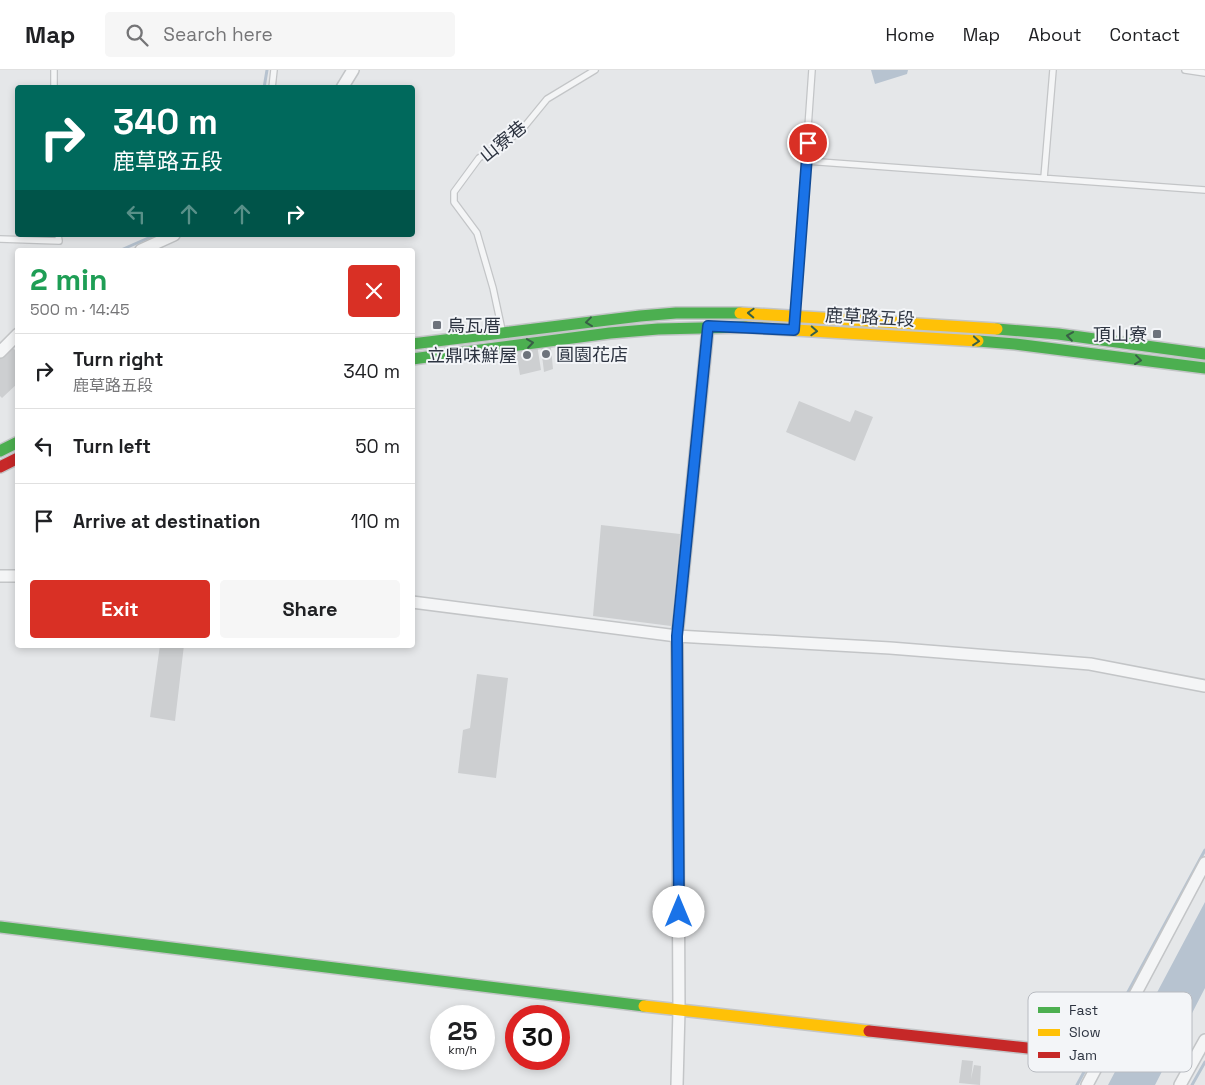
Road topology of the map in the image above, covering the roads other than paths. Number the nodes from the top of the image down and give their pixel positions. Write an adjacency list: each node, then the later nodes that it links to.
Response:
1 (54, 70): 9 (lane)
2 (274, 70): 10 (lane)
3 (353, 70): 11 (street)
4 (595, 70): 22 (lane, 山寮巷)
5 (812, 70): 12 (lane)
6 (1052, 70): 13 (lane)
7 (1185, 70): 8 (lane)
8 (1205, 73)
9 (54, 85)
10 (272, 85)
11 (344, 85)
12 (806, 161): 13 (lane); 19 (lane)
13 (1044, 178): 14 (lane)
14 (1205, 190)
15 (58, 237): 17 (lane)
16 (170, 237): 18 (street)
17 (0, 239)
18 (145, 248)
19 (795, 315): 21 (lane); 22 (main road, 鹿草路五段, one-way to 22); 27 (main road, 鹿草路五段, one-way to 19)
20 (708, 326): 21 (main road, 鹿草路五段); 25 (main road, 鹿草路五段, one-way to 20); 37 (street)
21 (794, 330): 29 (main road, 鹿草路五段, one-way to 29)
22 (503, 333): 24 (main road, 鹿草路五段); 25 (lane, 山寮巷)
23 (15, 337): 26 (street)
24 (415, 344)
25 (505, 347): 28 (main road, 鹿草路五段)
26 (0, 352)
27 (1205, 354)
28 (415, 359)
29 (1205, 368)
30 (15, 444): 31 (main road)
31 (0, 451)
32 (15, 460): 33 (main road)
33 (0, 467)
34 (0, 576): 35 (street)
35 (15, 576)
36 (415, 602): 37 (street)
37 (677, 636): 38 (street); 42 (street)
38 (1205, 686)
39 (1205, 863): 41 (street)
40 (0, 927): 42 (main road)
41 (1136, 992)
42 (679, 1010): 44 (main road); 48 (street)
43 (1205, 1040): 45 (street)
44 (1028, 1048)
45 (1192, 1063)
46 (1094, 1072): 49 (street)
47 (1187, 1072): 50 (street)
48 (677, 1085)
49 (1087, 1085)
50 (1180, 1085)

